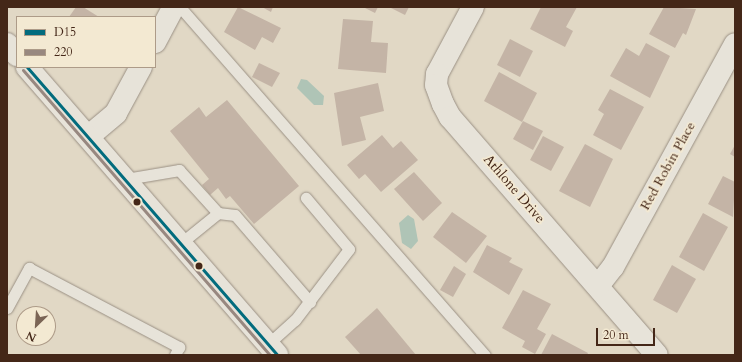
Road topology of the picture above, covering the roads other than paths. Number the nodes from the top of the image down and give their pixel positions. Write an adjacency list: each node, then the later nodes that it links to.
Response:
1 (174, 7): 4 (street)
2 (180, 7): 20 (lane)
3 (473, 7): 15 (street, Athlone Drive)
4 (156, 40)
5 (7, 44): 7 (street)
6 (735, 44): 15 (street, Red Robin Place)
7 (16, 54)
8 (28, 68): 10 (street)
9 (140, 68): 10 (street)
10 (89, 136): 11 (street)
11 (126, 179): 13 (lane); 14 (street)
12 (306, 198): 16 (lane)
13 (218, 213): 14 (lane); 16 (lane)
14 (181, 243): 18 (street)
15 (598, 286): 21 (street, Athlone Drive)
16 (310, 302): 18 (lane)
17 (7, 308): 19 (lane)
18 (273, 350)
19 (175, 355)
20 (485, 355)
21 (657, 355)

